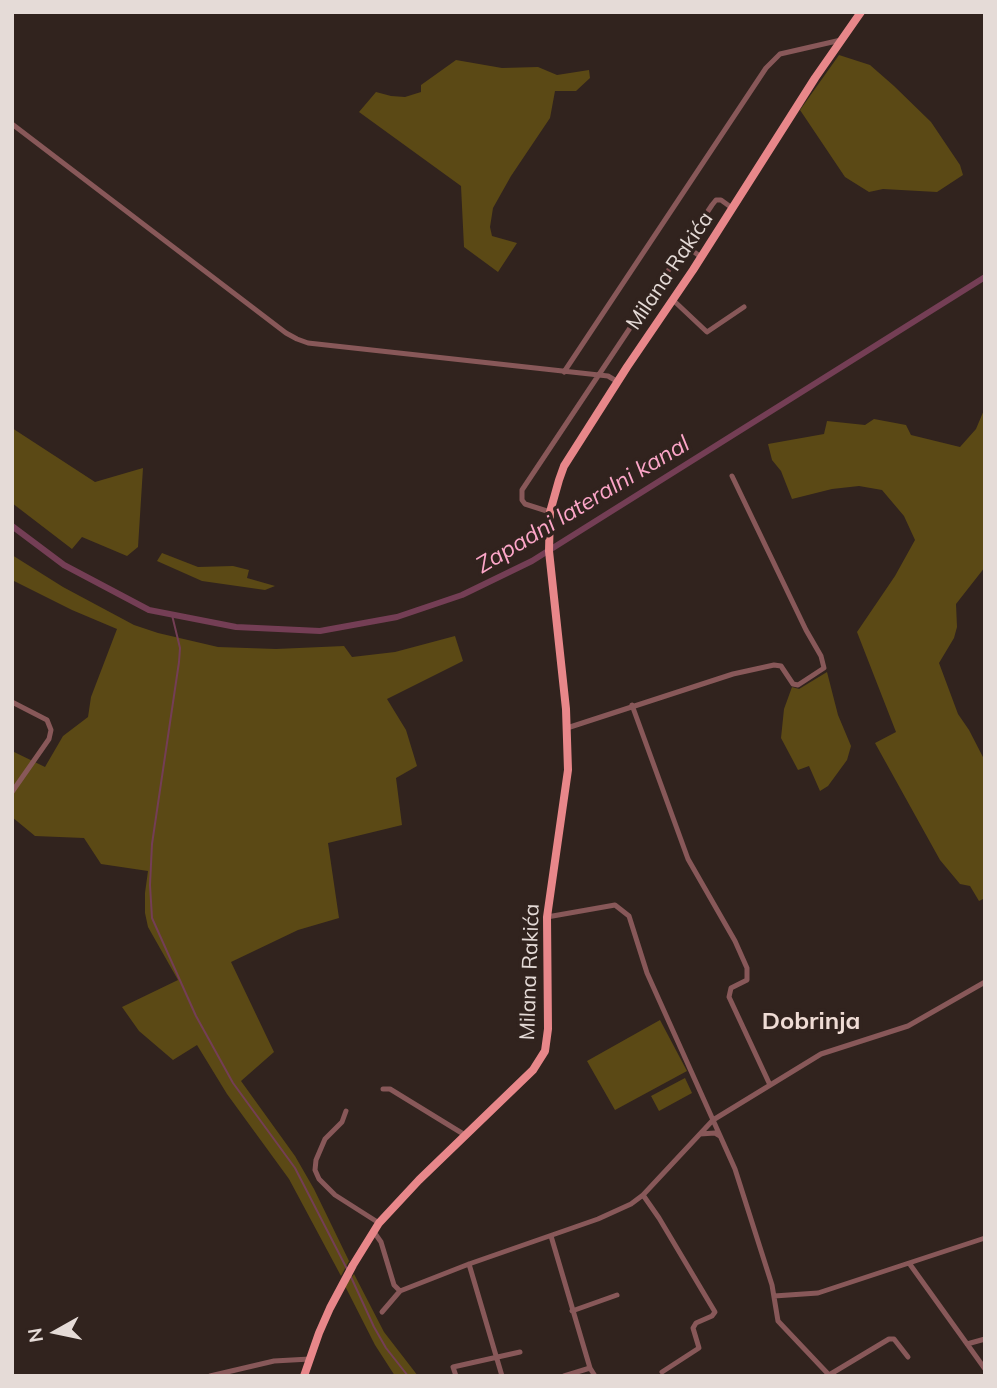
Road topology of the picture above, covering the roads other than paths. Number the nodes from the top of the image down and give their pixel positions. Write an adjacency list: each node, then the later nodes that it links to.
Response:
1 (861, 12): 2 (main road, Milana Rakića)
2 (843, 40): 4 (main road, Milana Rakića); 9 (street)
3 (12, 124): 9 (street)
4 (733, 209): 5 (street); 6 (main road, Milana Rakića)
5 (686, 246): 6 (street); 10 (street)
6 (701, 257): 7 (main road, Milana Rakića)
7 (673, 300): 8 (street); 11 (main road, Milana Rakića)
8 (744, 307)
9 (564, 372): 10 (street)
10 (598, 376): 11 (street); 13 (street)
11 (618, 382): 13 (main road, Milana Rakića)
12 (732, 476): 15 (street)
13 (550, 512): 16 (main road, Milana Rakića)
14 (12, 702): 17 (street)
15 (632, 705): 16 (street); 20 (street)
16 (567, 728): 18 (main road, Milana Rakića)
17 (12, 792)
18 (547, 917): 23 (street); 24 (main road, Milana Rakića)
19 (985, 982): 20 (street)
20 (770, 1086): 23 (street)
21 (383, 1089): 24 (street)
22 (346, 1111): 28 (street)
23 (713, 1120): 25 (street); 26 (street)
24 (465, 1135): 28 (main road, Milana Rakića)
25 (697, 1135): 26 (street); 27 (street)
26 (720, 1136): 36 (street)
27 (643, 1195): 30 (street); 47 (street)
28 (379, 1223): 29 (main road, Milana Rakića)
29 (374, 1231): 34 (street); 44 (main road, Milana Rakića)
30 (551, 1236): 33 (street); 37 (street)
31 (985, 1238): 32 (street)
32 (909, 1263): 36 (street); 40 (street)
33 (469, 1264): 34 (street); 42 (street)
34 (400, 1291): 38 (street)
35 (617, 1295): 37 (street)
36 (774, 1296): 48 (street)
37 (572, 1311): 45 (street)
38 (382, 1312)
39 (985, 1339): 40 (street)
40 (967, 1344): 46 (street)
41 (520, 1352): 42 (street)
42 (497, 1356): 51 (street); 52 (street)
43 (908, 1357): 48 (street)
44 (310, 1359): 49 (street); 50 (main road, Milana Rakića)
45 (590, 1368): 53 (street); 54 (street)
46 (985, 1369)
47 (662, 1371)
48 (830, 1375)
49 (210, 1376)
50 (304, 1376)
51 (456, 1376)
52 (502, 1376)
53 (564, 1376)
54 (595, 1376)

